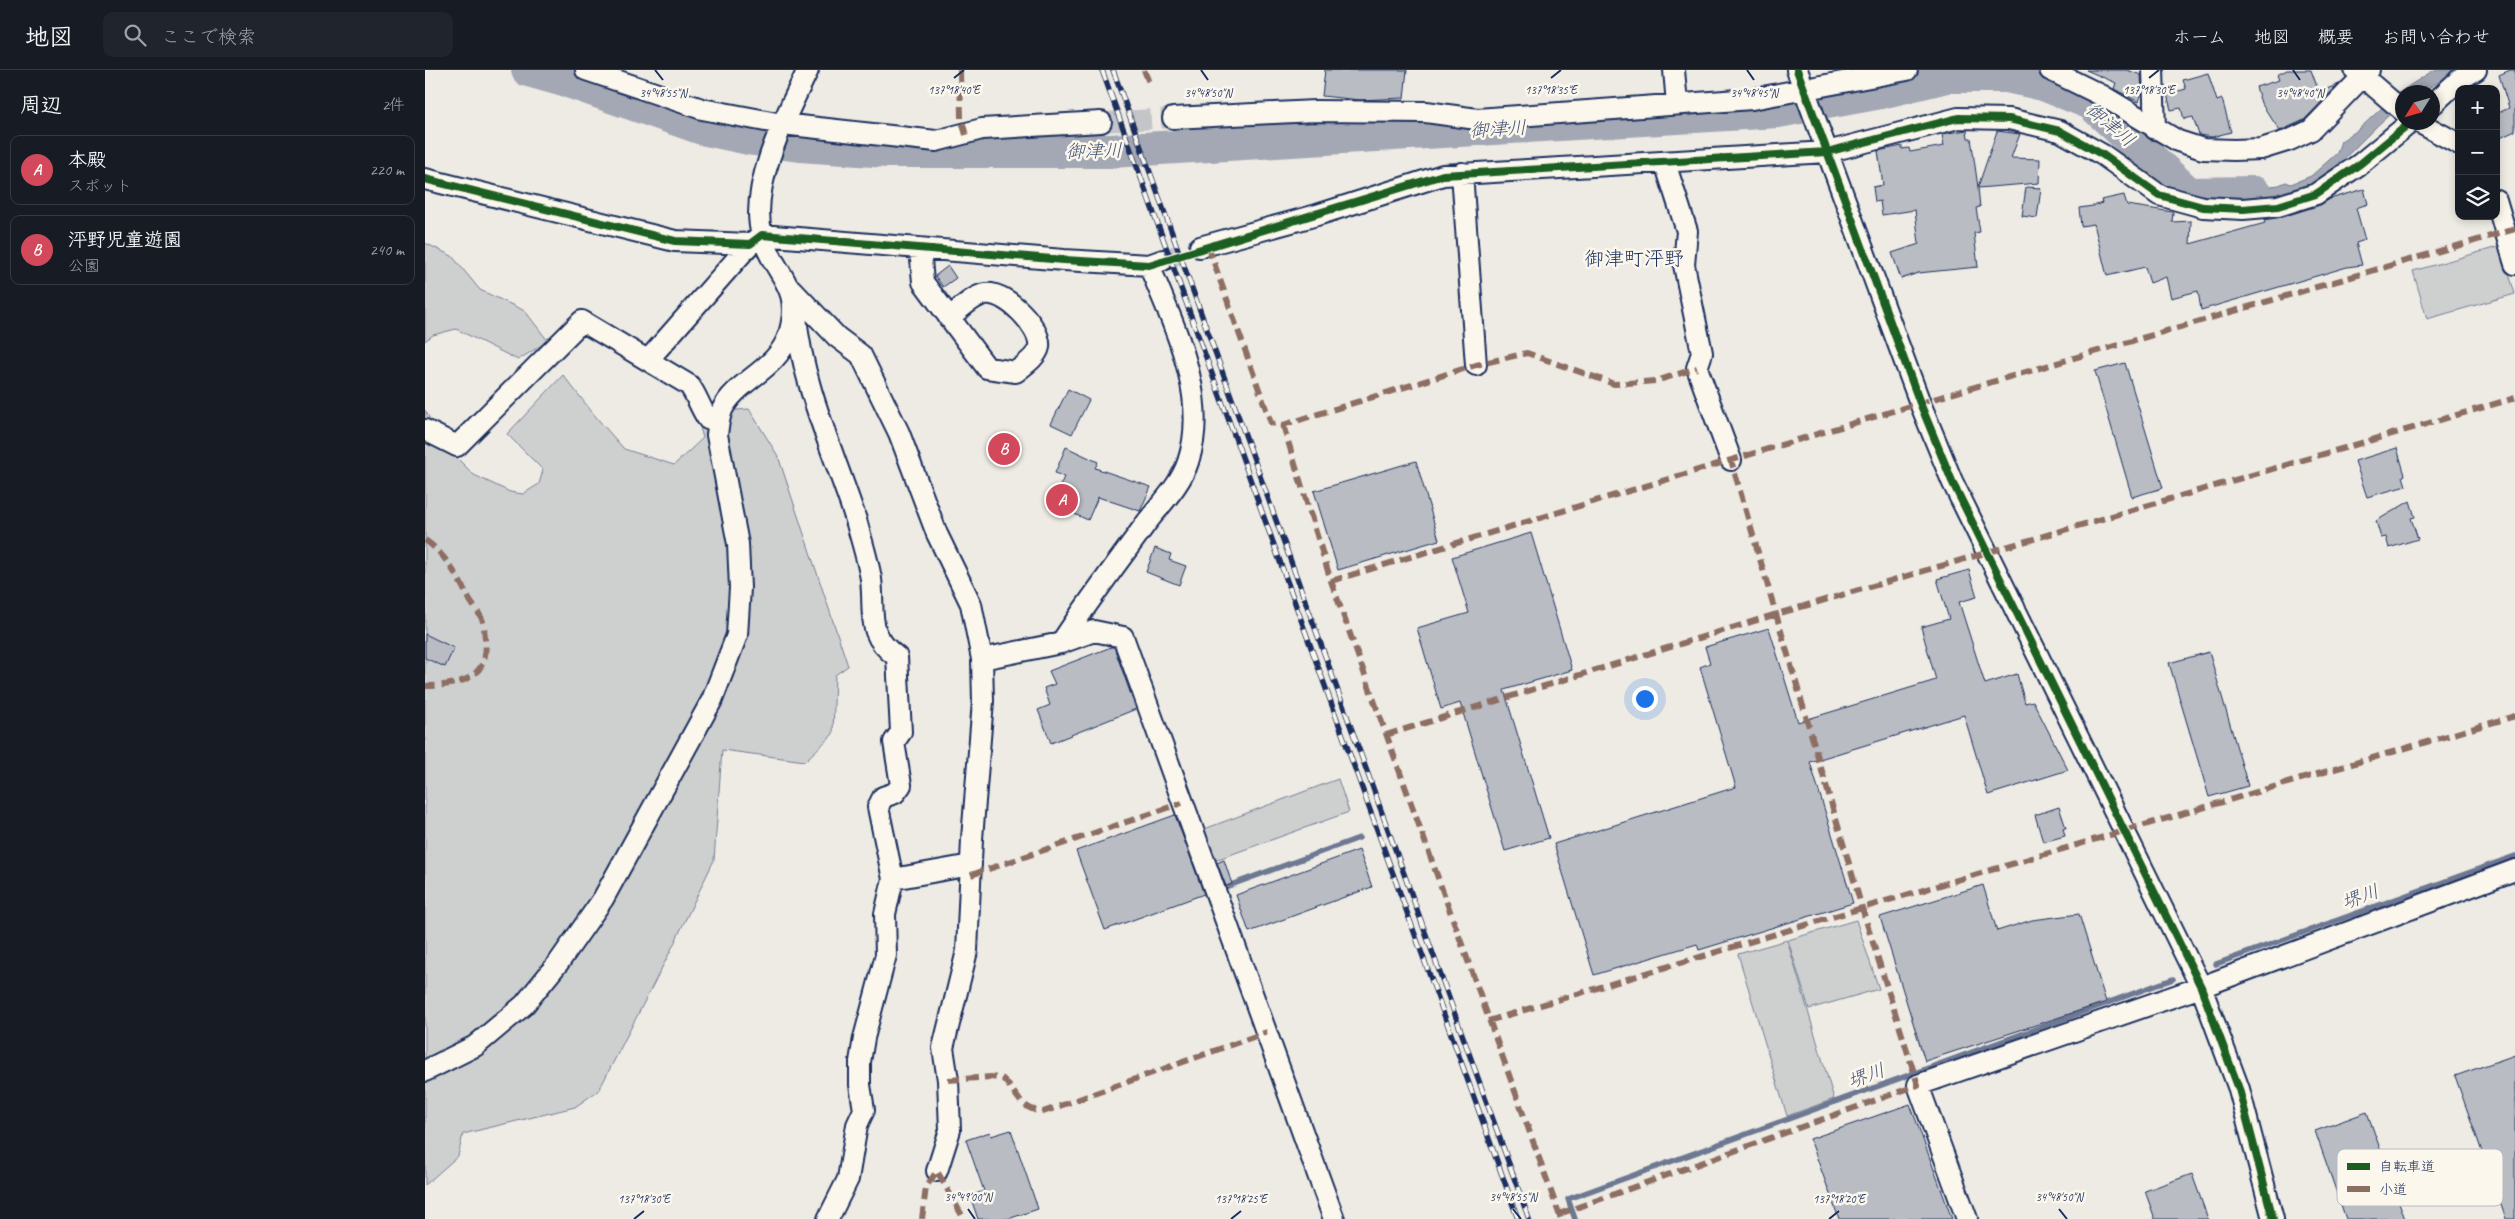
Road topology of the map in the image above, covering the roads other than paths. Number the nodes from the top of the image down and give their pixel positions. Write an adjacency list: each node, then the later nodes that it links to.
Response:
1 (586, 70): 16 (street)
2 (808, 70): 16 (street)
3 (1674, 70): 12 (street)
4 (1797, 70): 10 (street)
5 (1907, 70): 10 (street)
6 (2050, 70): 17 (street)
7 (2153, 70): 17 (street)
8 (2477, 70): 11 (street)
9 (2363, 75): 13 (street); 17 (street)
10 (1805, 93): 12 (street); 21 (street)
11 (2440, 98)
12 (1677, 104): 14 (street)
13 (2395, 104)
14 (1173, 118)
15 (1101, 122): 16 (street)
16 (781, 128): 26 (street)
17 (2155, 129)
18 (2401, 130): 21 (street)
19 (2433, 130): 20 (street)
20 (2455, 142)
21 (1827, 150): 22 (street); 42 (street)
22 (1665, 163): 23 (street); 36 (street)
23 (1462, 173): 28 (street); 33 (street)
24 (425, 179): 26 (street)
25 (2500, 213): 29 (street)
26 (756, 239): 27 (street); 30 (street); 32 (street)
27 (920, 248): 31 (street); 37 (street)
28 (1200, 248)
29 (2515, 264)
30 (793, 298): 34 (street); 38 (street); 41 (street)
31 (949, 318): 31 (street)
32 (648, 360): 34 (street); 35 (street)
33 (1476, 365)
34 (719, 420): 43 (street)
35 (425, 430)
36 (1731, 460)
37 (1061, 643): 38 (street); 46 (street)
38 (982, 659): 39 (street)
39 (971, 865): 41 (street); 44 (street)
40 (2515, 870): 42 (street)
41 (893, 880): 45 (street)
42 (2201, 987): 47 (street); 48 (street)
43 (425, 1071)
44 (937, 1171)
45 (829, 1219)
46 (1334, 1219)
47 (1967, 1219)
48 (2273, 1219)

